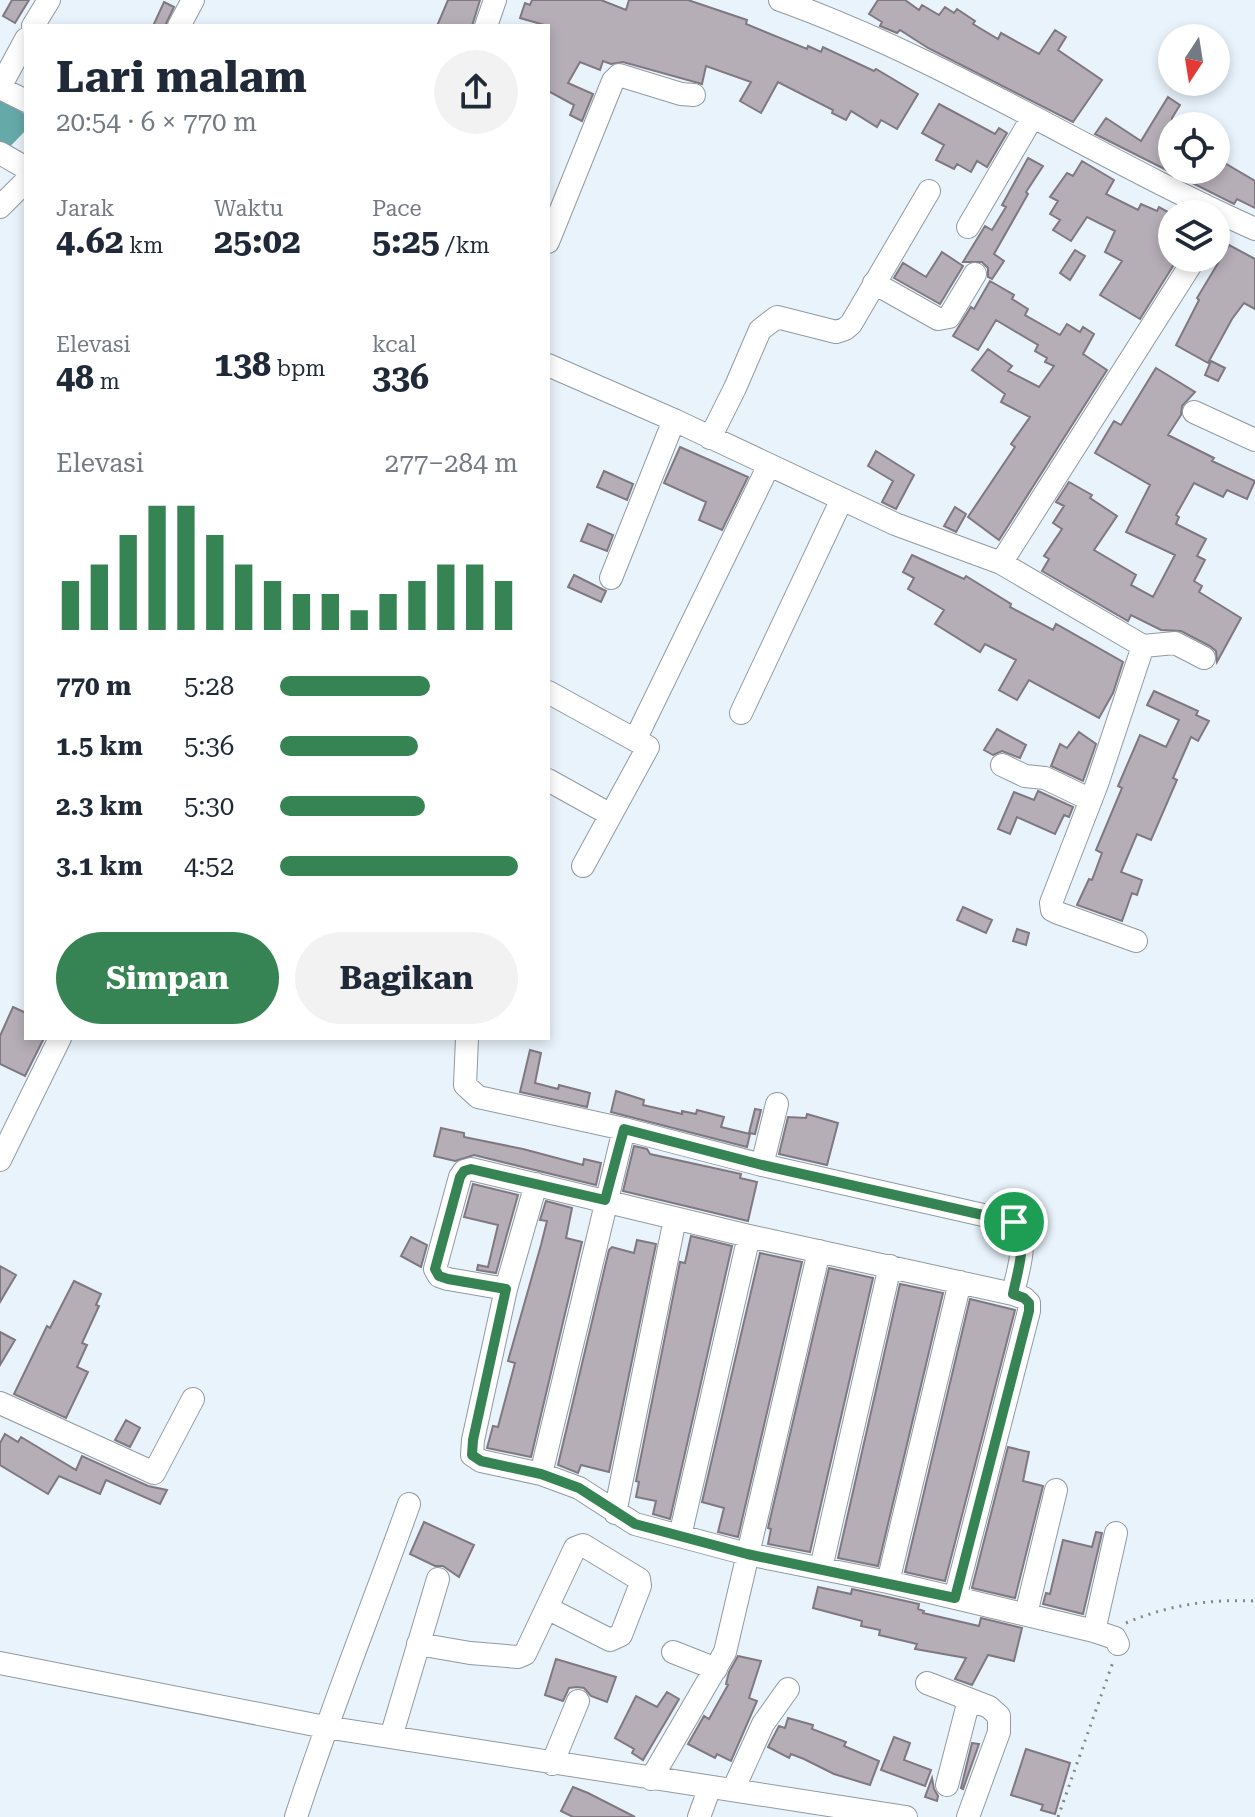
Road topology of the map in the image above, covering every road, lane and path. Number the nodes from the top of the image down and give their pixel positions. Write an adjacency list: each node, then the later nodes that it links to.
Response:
1 (49, 0): 5 (street)
2 (193, 0): 6 (street)
3 (495, 0): 7 (street)
4 (780, 0): 12 (street)
5 (34, 24)
6 (180, 24)
7 (487, 24)
8 (24, 43): 9 (street)
9 (0, 87): 11 (street)
10 (694, 95): 22 (street)
11 (24, 100)
12 (1032, 118): 17 (street); 20 (street)
13 (0, 153): 14 (street)
14 (24, 167)
15 (24, 183): 18 (street)
16 (929, 191): 25 (street)
17 (1183, 200)
18 (0, 207)
19 (1230, 223): 21 (street)
20 (968, 227)
21 (1255, 229)
22 (550, 237)
23 (1186, 272): 33 (street)
24 (975, 274): 25 (street)
25 (874, 283): 29 (street)
26 (550, 366): 28 (street)
27 (1194, 412): 30 (street)
28 (674, 420): 29 (street); 34 (street)
29 (710, 438): 31 (street)
30 (1255, 440)
31 (768, 467): 32 (street); 39 (street)
32 (842, 499): 33 (street); 38 (street)
33 (1001, 563): 35 (street)
34 (611, 578)
35 (1143, 646): 36 (street); 42 (street)
36 (1204, 658)
37 (550, 693): 39 (street)
38 (741, 713)
39 (635, 740): 43 (street)
40 (1002, 765): 42 (street)
41 (550, 781): 43 (street)
42 (1091, 800): 45 (street)
43 (611, 815): 44 (street)
44 (583, 866)
45 (1136, 941)
46 (59, 1040): 50 (street)
47 (467, 1040): 49 (street)
48 (777, 1104): 51 (street)
49 (624, 1129): 51 (street); 53 (street)
50 (3, 1145)
51 (762, 1165): 60 (street)
52 (536, 1184): 53 (street); 59 (street); 59 (street)
53 (605, 1200): 54 (street); 63 (street)
54 (675, 1219): 55 (street); 66 (street)
55 (749, 1236): 56 (street); 68 (street)
56 (819, 1251): 57 (street); 69 (street)
57 (890, 1266): 58 (street); 70 (street)
58 (960, 1282): 60 (street); 72 (street)
59 (506, 1289): 63 (street)
60 (1013, 1294): 73 (street)
61 (193, 1399): 62 (street)
62 (0, 1403)
63 (541, 1474): 66 (street)
64 (1056, 1490): 76 (street)
65 (409, 1504): 86 (street)
66 (615, 1513): 68 (street)
67 (1116, 1533): 77 (street)
68 (680, 1536): 69 (street)
69 (747, 1554): 70 (street); 81 (street)
70 (821, 1568): 72 (street)
71 (438, 1579): 78 (street)
72 (888, 1582): 73 (street)
73 (955, 1598): 76 (street)
74 (1255, 1601): 77 (path)
75 (547, 1608): 75 (street); 78 (street)
76 (1026, 1614): 77 (street)
77 (1107, 1637): 96 (path)
78 (418, 1644): 87 (street)
79 (673, 1652): 81 (street)
80 (0, 1663): 86 (street)
81 (716, 1669): 89 (street)
82 (927, 1683): 84 (street)
83 (788, 1689): 91 (street)
84 (969, 1700): 90 (street); 95 (street)
85 (578, 1701): 88 (street)
86 (325, 1727): 87 (street); 92 (street)
87 (391, 1737): 88 (street)
88 (552, 1764): 89 (street)
89 (651, 1779): 91 (street)
90 (947, 1785)
91 (722, 1789): 93 (street); 94 (street)
92 (296, 1817)
93 (699, 1817)
94 (906, 1817)
95 (968, 1817)
96 (1058, 1817)

